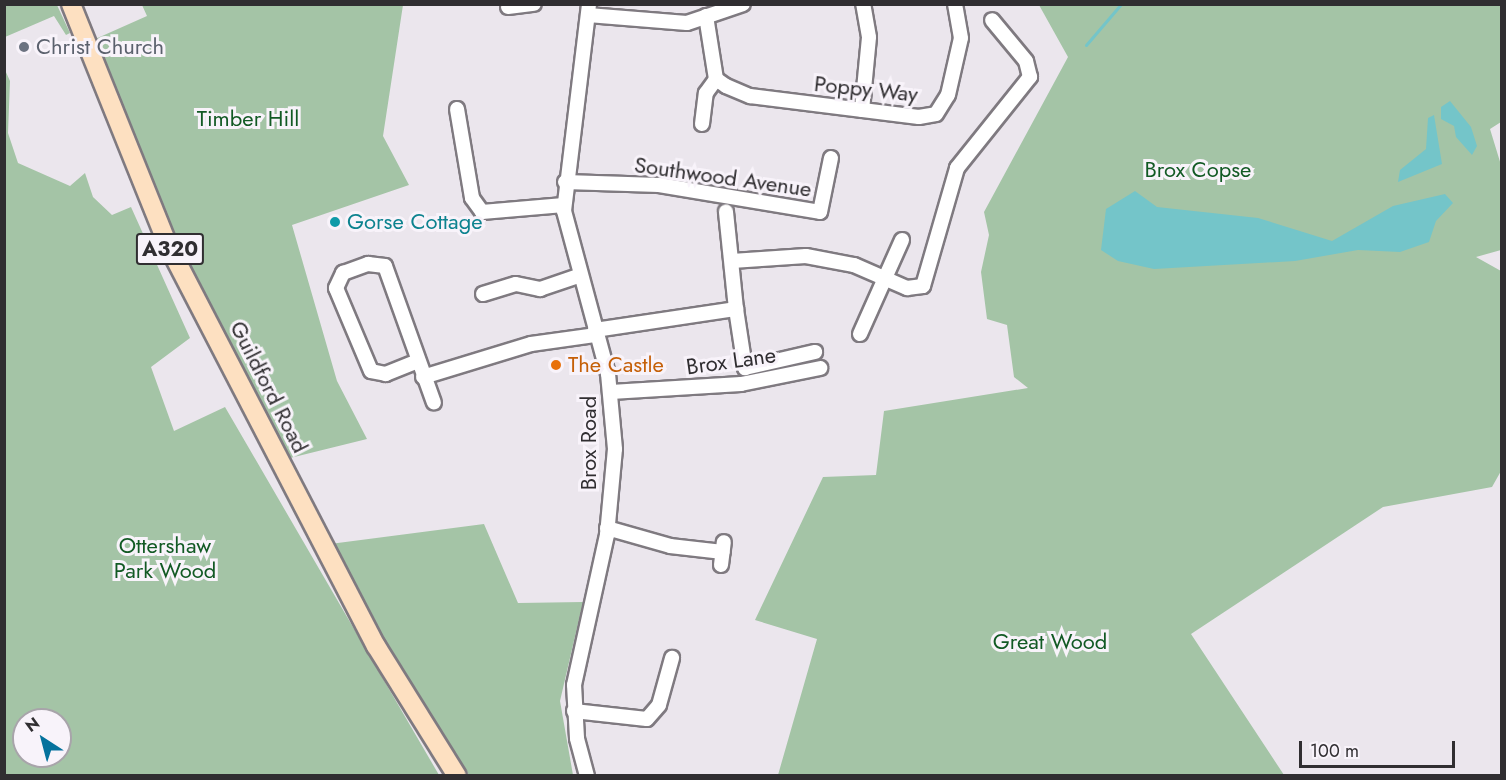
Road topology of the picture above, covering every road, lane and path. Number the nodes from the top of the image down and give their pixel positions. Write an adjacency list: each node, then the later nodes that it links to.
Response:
1 (71, 4): 36 (main road, Guildford Road / A320)
2 (534, 4): 6 (street)
3 (743, 4): 8 (street)
4 (863, 4): 12 (street)
5 (955, 4): 12 (street, Poppy Way)
6 (511, 10)
7 (589, 10): 8 (street); 15 (street, Brox Road)
8 (706, 16): 10 (street)
9 (992, 20): 21 (street)
10 (716, 80): 12 (street, Poppy Way); 13 (street)
11 (457, 109): 16 (street)
12 (862, 110)
13 (702, 124)
14 (831, 158): 15 (street, Southwood Avenue)
15 (565, 182): 16 (street, Brox Road)
16 (564, 205): 20 (street, Brox Road)
17 (726, 212): 19 (street)
18 (902, 240): 21 (street)
19 (732, 261): 21 (street); 23 (street)
20 (578, 276): 22 (street); 24 (street, Brox Road)
21 (888, 278): 25 (street)
22 (483, 294)
23 (736, 309): 24 (street); 26 (street)
24 (595, 332): 29 (street); 30 (street, Brox Road)
25 (860, 334)
26 (815, 352)
27 (418, 361): 27 (street); 29 (street)
28 (820, 368): 30 (street, Brox Lane)
29 (423, 377): 31 (street)
30 (611, 392): 32 (street, Brox Road)
31 (434, 403)
32 (607, 528): 33 (street); 35 (street, Brox Road)
33 (723, 553)
34 (658, 653): 35 (street)
35 (574, 711): 37 (street, Brox Road)
36 (457, 776)
37 (587, 776)

